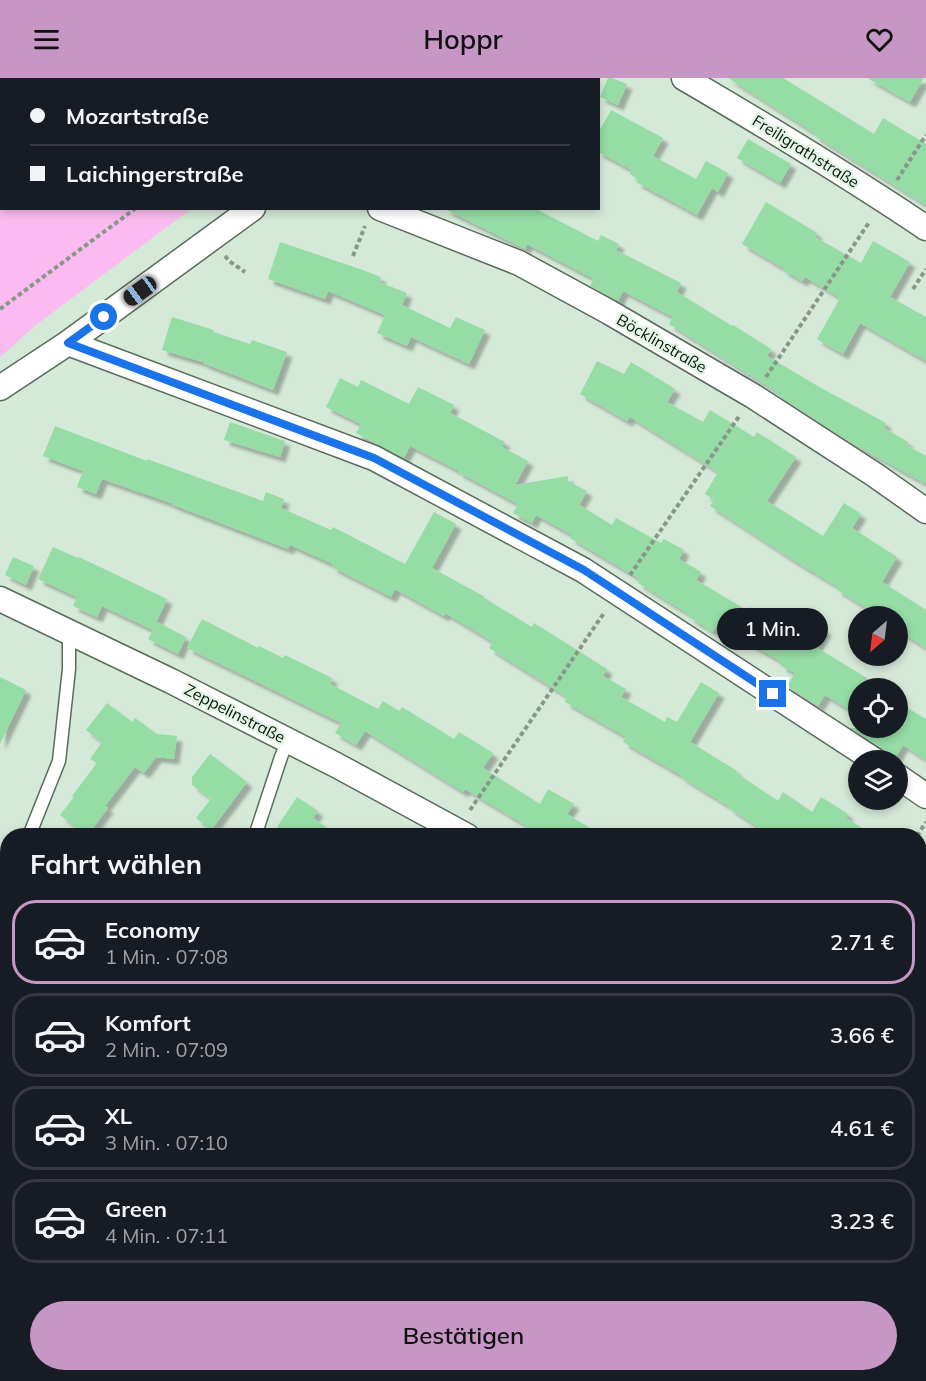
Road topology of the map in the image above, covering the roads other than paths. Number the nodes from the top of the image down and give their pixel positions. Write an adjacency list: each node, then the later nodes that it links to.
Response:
1 (684, 78): 4 (street, Freiligrathstraße)
2 (250, 210): 5 (street)
3 (374, 213): 7 (street, Böcklinstraße)
4 (926, 228)
5 (68, 343): 6 (street); 11 (street)
6 (0, 388)
7 (926, 511)
8 (0, 599): 9 (street, Zeppelinstraße)
9 (69, 632): 10 (street, Zeppelinstraße); 14 (lane)
10 (288, 740): 15 (lane); 16 (street, Zeppelinstraße)
11 (859, 750)
12 (908, 784): 13 (street)
13 (926, 796)
14 (32, 828)
15 (258, 828)
16 (453, 828)

